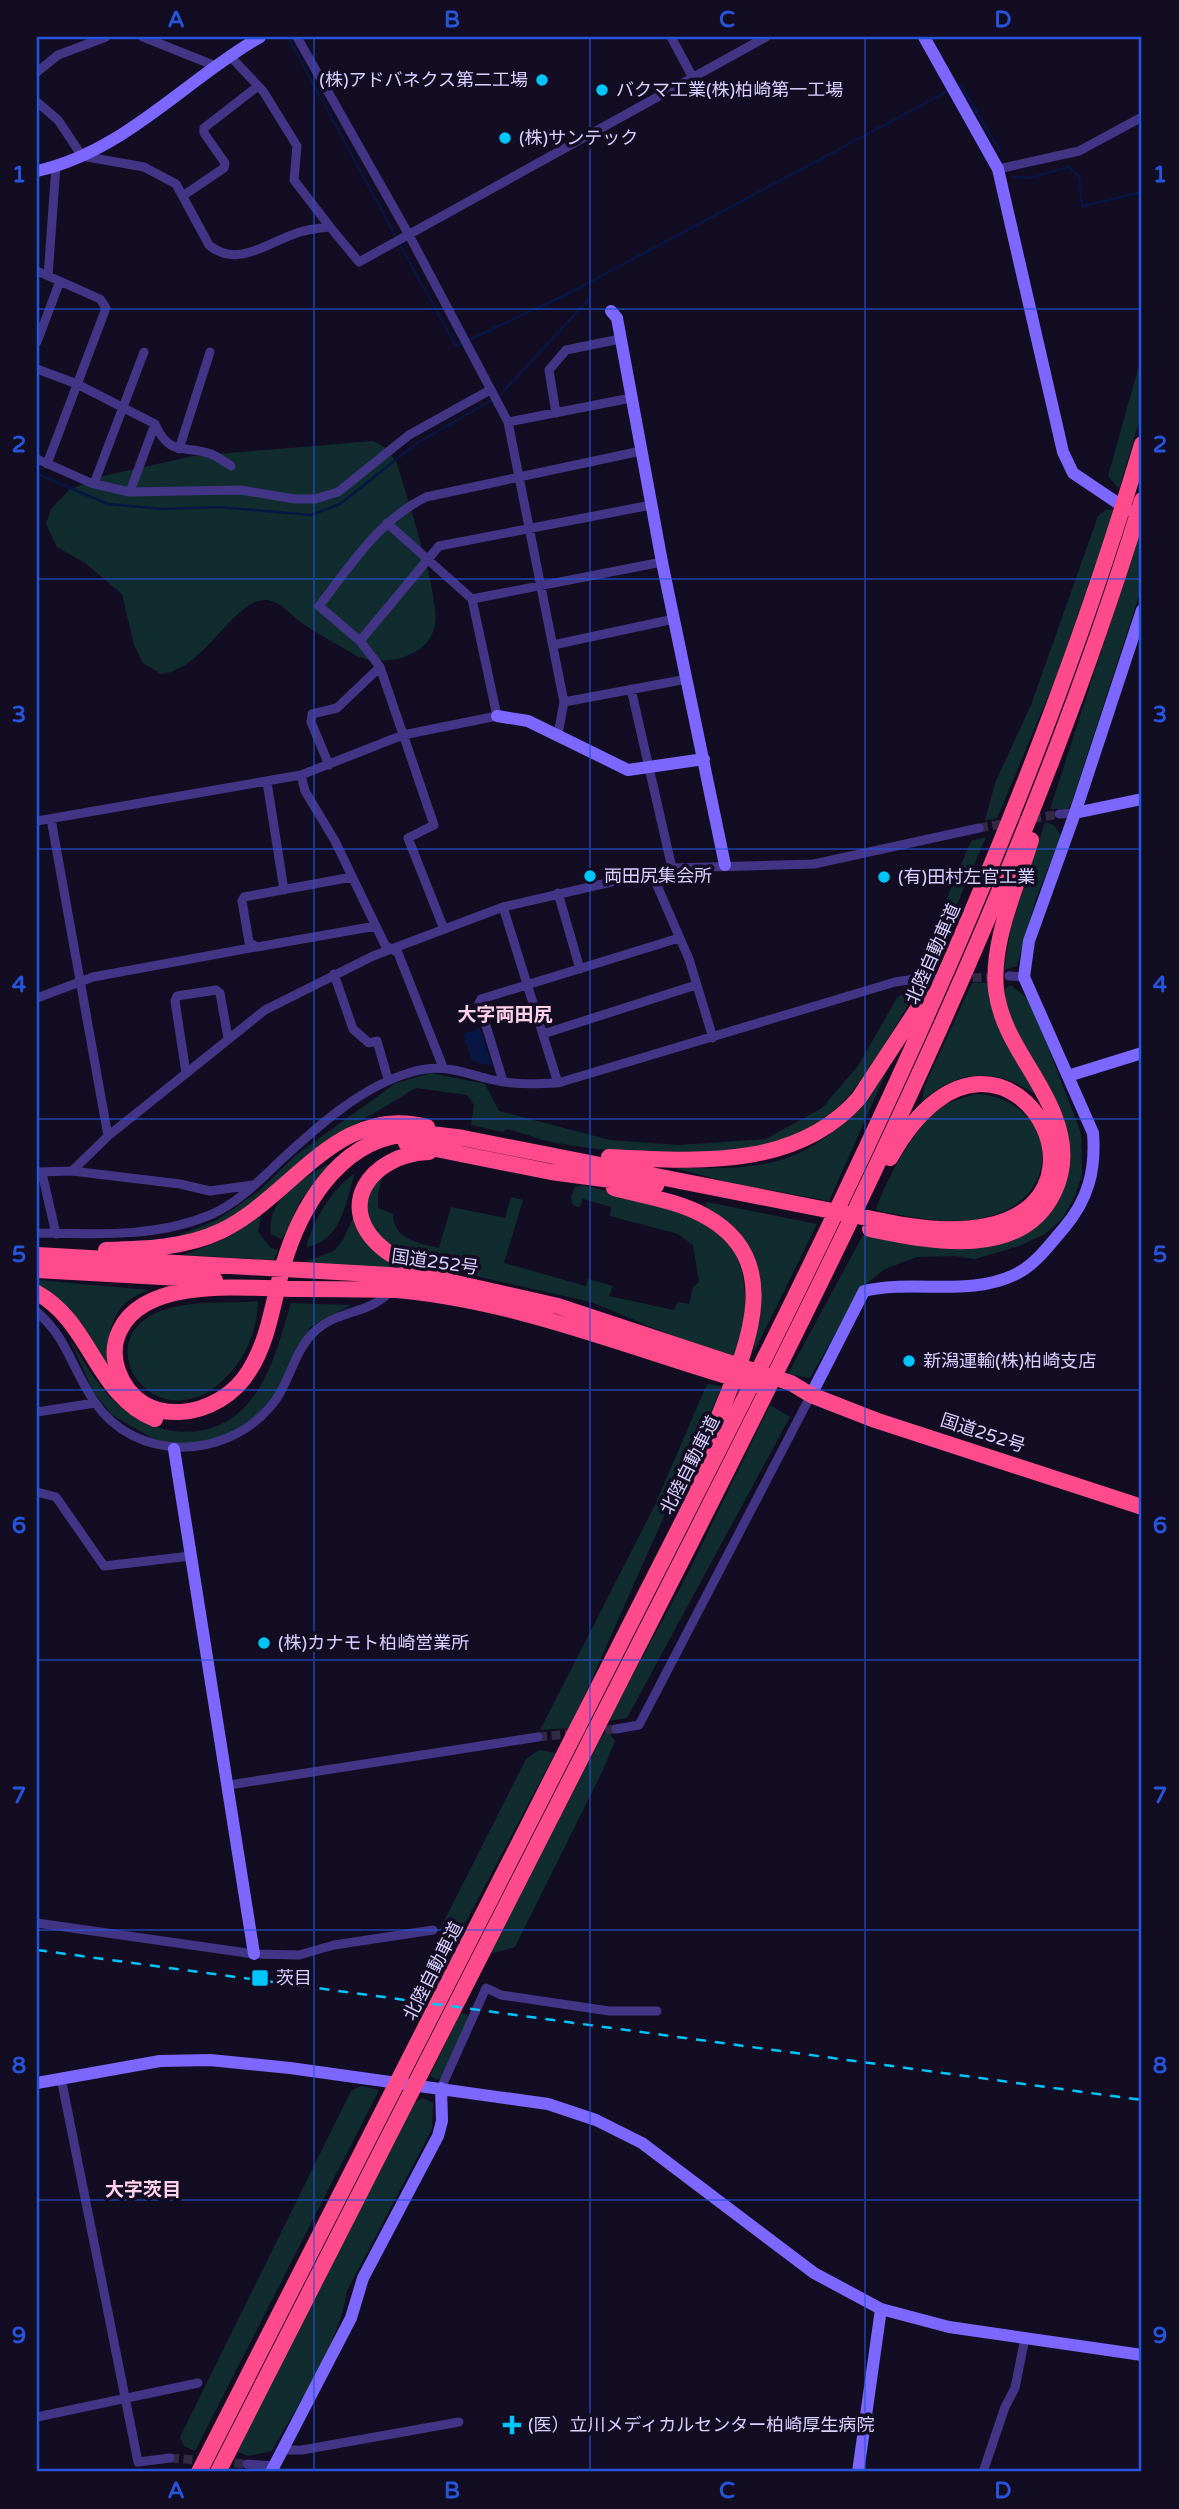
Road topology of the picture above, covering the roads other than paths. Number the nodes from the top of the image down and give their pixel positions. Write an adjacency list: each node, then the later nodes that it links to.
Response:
1 (106, 37): 10 (street)
2 (143, 37): 9 (street)
3 (260, 37): 8 (street)
4 (297, 37): 21 (street)
5 (671, 37): 11 (street)
6 (766, 37): 11 (street)
7 (924, 37): 17 (street)
8 (229, 55): 9 (street); 12 (street)
9 (214, 65): 15 (street)
10 (37, 72)
11 (692, 76): 21 (street)
12 (258, 86): 19 (street); 20 (street)
13 (37, 102): 15 (street)
14 (1142, 117): 17 (street)
15 (82, 156): 16 (street); 19 (street)
16 (57, 166): 18 (street); 23 (street)
17 (998, 169): 50 (street)
18 (37, 171)
19 (184, 195): 20 (street)
20 (330, 226): 21 (street)
21 (409, 235): 32 (street)
22 (37, 271): 23 (street)
23 (48, 276): 24 (street)
24 (60, 281): 27 (street); 31 (street)
25 (611, 311): 26 (street)
26 (620, 339): 33 (street); 35 (street)
27 (37, 342)
28 (144, 352): 34 (street)
29 (210, 352): 39 (street)
30 (37, 369): 31 (street)
31 (77, 384): 34 (street); 42 (street)
32 (490, 390): 36 (street); 45 (street)
33 (631, 398): 35 (street); 40 (street)
34 (123, 408): 37 (street); 45 (street)
35 (556, 413): 36 (street)
36 (508, 422): 44 (street)
37 (155, 424): 39 (street); 46 (street)
38 (1142, 444): 50 (highway, 北陸自動車道)
39 (179, 449): 43 (street)
40 (641, 452): 44 (street); 48 (street)
41 (37, 459): 42 (street)
42 (47, 464): 45 (street)
43 (231, 466)
44 (519, 476): 49 (street); 51 (street)
45 (91, 483)
46 (132, 486)
47 (1142, 500): 50 (highway, 北陸自動車道)
48 (651, 505): 51 (street); 53 (street)
49 (387, 523): 52 (street); 58 (street)
50 (1131, 526): 62 (highway, 北陸自動車道); 71 (highway, 北陸自動車道)
51 (529, 528): 52 (street); 54 (street)
52 (428, 558): 55 (street); 58 (street)
53 (662, 562): 54 (street); 57 (street)
54 (540, 585): 55 (street); 59 (street)
55 (472, 599): 65 (street)
56 (1142, 610): 75 (street)
57 (674, 619): 59 (street); 61 (street)
58 (360, 641): 60 (street)
59 (553, 645): 64 (street)
60 (380, 667): 67 (street); 69 (street)
61 (687, 678): 63 (street); 68 (street)
62 (1080, 688): 116 (highway); 118 (highway, 北陸自動車道)
63 (631, 689): 64 (street); 70 (street)
64 (564, 702): 66 (street)
65 (497, 716): 66 (street); 67 (street)
66 (558, 734): 70 (street)
67 (403, 735): 69 (street); 88 (street)
68 (704, 758): 70 (street); 80 (street)
69 (329, 765): 72 (street)
70 (648, 768): 81 (street)
71 (1031, 769): 113 (highway); 118 (highway, 北陸自動車道)
72 (302, 775): 73 (street); 83 (street)
73 (267, 782): 77 (street); 84 (street)
74 (1142, 799): 75 (street)
75 (1075, 813): 76 (street); 95 (street)
76 (1059, 814)
77 (51, 819): 78 (street); 97 (street)
78 (37, 821)
79 (979, 828): 80 (street)
80 (725, 865): 81 (street)
81 (672, 868): 82 (street)
82 (652, 873): 85 (street); 89 (street)
83 (352, 877): 84 (street); 87 (street)
84 (284, 890): 90 (street)
85 (558, 893): 86 (street); 92 (street)
86 (503, 907): 88 (street); 98 (street)
87 (376, 926): 90 (street); 91 (street)
88 (444, 929): 91 (street)
89 (679, 938): 92 (street); 99 (street)
90 (257, 947): 97 (street)
91 (390, 949): 93 (street); 105 (street)
92 (580, 969): 98 (street)
93 (334, 974): 102 (street); 108 (street)
94 (1009, 976): 95 (street)
95 (1024, 977): 107 (street)
96 (915, 979): 103 (street)
97 (81, 981): 100 (street); 111 (street)
98 (528, 985): 101 (street); 109 (street)
99 (696, 985): 101 (street); 103 (street)
100 (37, 998)
101 (543, 1034): 110 (street)
102 (228, 1038): 106 (street); 106 (street)
103 (712, 1038): 110 (street)
104 (1142, 1053): 107 (street)
105 (443, 1067): 108 (street); 109 (street)
106 (186, 1073): 111 (street)
107 (1068, 1076): 130 (street)
108 (388, 1079): 117 (street)
109 (503, 1082): 110 (street)
110 (558, 1083)
111 (108, 1136): 114 (street)
112 (461, 1146): 113 (highway); 116 (highway); 122 (highway); 126 (highway); 128 (highway)
113 (554, 1154): 118 (highway)
114 (72, 1171): 115 (street); 117 (street)
115 (39, 1172): 120 (street)
116 (551, 1172): 133 (highway)
117 (254, 1185): 120 (street)
118 (858, 1199): 121 (highway); 121 (highway, 北陸自動車道)
119 (37, 1233): 120 (street)
120 (56, 1234)
121 (834, 1247): 129 (highway, 北陸自動車道)
122 (37, 1253): 128 (highway, 国道252号)
123 (37, 1270): 124 (highway, 国道252号)
124 (392, 1290): 126 (highway); 130 (highway, 国道252号); 134 (street)
125 (37, 1293): 126 (highway)
126 (277, 1309)
127 (37, 1312): 131 (street)
128 (619, 1325): 130 (highway, 国道252号)
129 (787, 1341): 133 (highway, 北陸自動車道); 133 (highway, 北陸自動車道)
130 (811, 1395): 136 (highway, 国道252号); 138 (street)
131 (95, 1403): 132 (street); 134 (street)
132 (37, 1412)
133 (735, 1420): 159 (highway, 北陸自動車道); 160 (highway, 北陸自動車道)
134 (174, 1449): 137 (street)
135 (37, 1492): 137 (street)
136 (1142, 1507)
137 (191, 1556): 140 (street)
138 (616, 1729)
139 (538, 1737): 140 (street)
140 (229, 1785): 143 (street)
141 (37, 1923): 143 (street)
142 (433, 1930): 143 (street)
143 (254, 1954)
144 (657, 2011): 147 (street)
145 (61, 2078): 146 (street); 147 (street); 152 (street)
146 (37, 2082)
147 (441, 2088): 148 (street); 155 (street)
148 (881, 2309): 149 (street); 161 (street)
149 (1025, 2338): 150 (street); 162 (street)
150 (1142, 2354)
151 (198, 2383): 152 (street)
152 (124, 2399): 153 (street); 156 (street)
153 (37, 2417)
154 (459, 2422): 155 (street)
155 (282, 2451): 158 (street)
156 (170, 2458)
157 (247, 2464): 158 (street)
158 (273, 2469)
159 (199, 2472)
160 (218, 2472)
161 (858, 2472)
162 (982, 2472)

